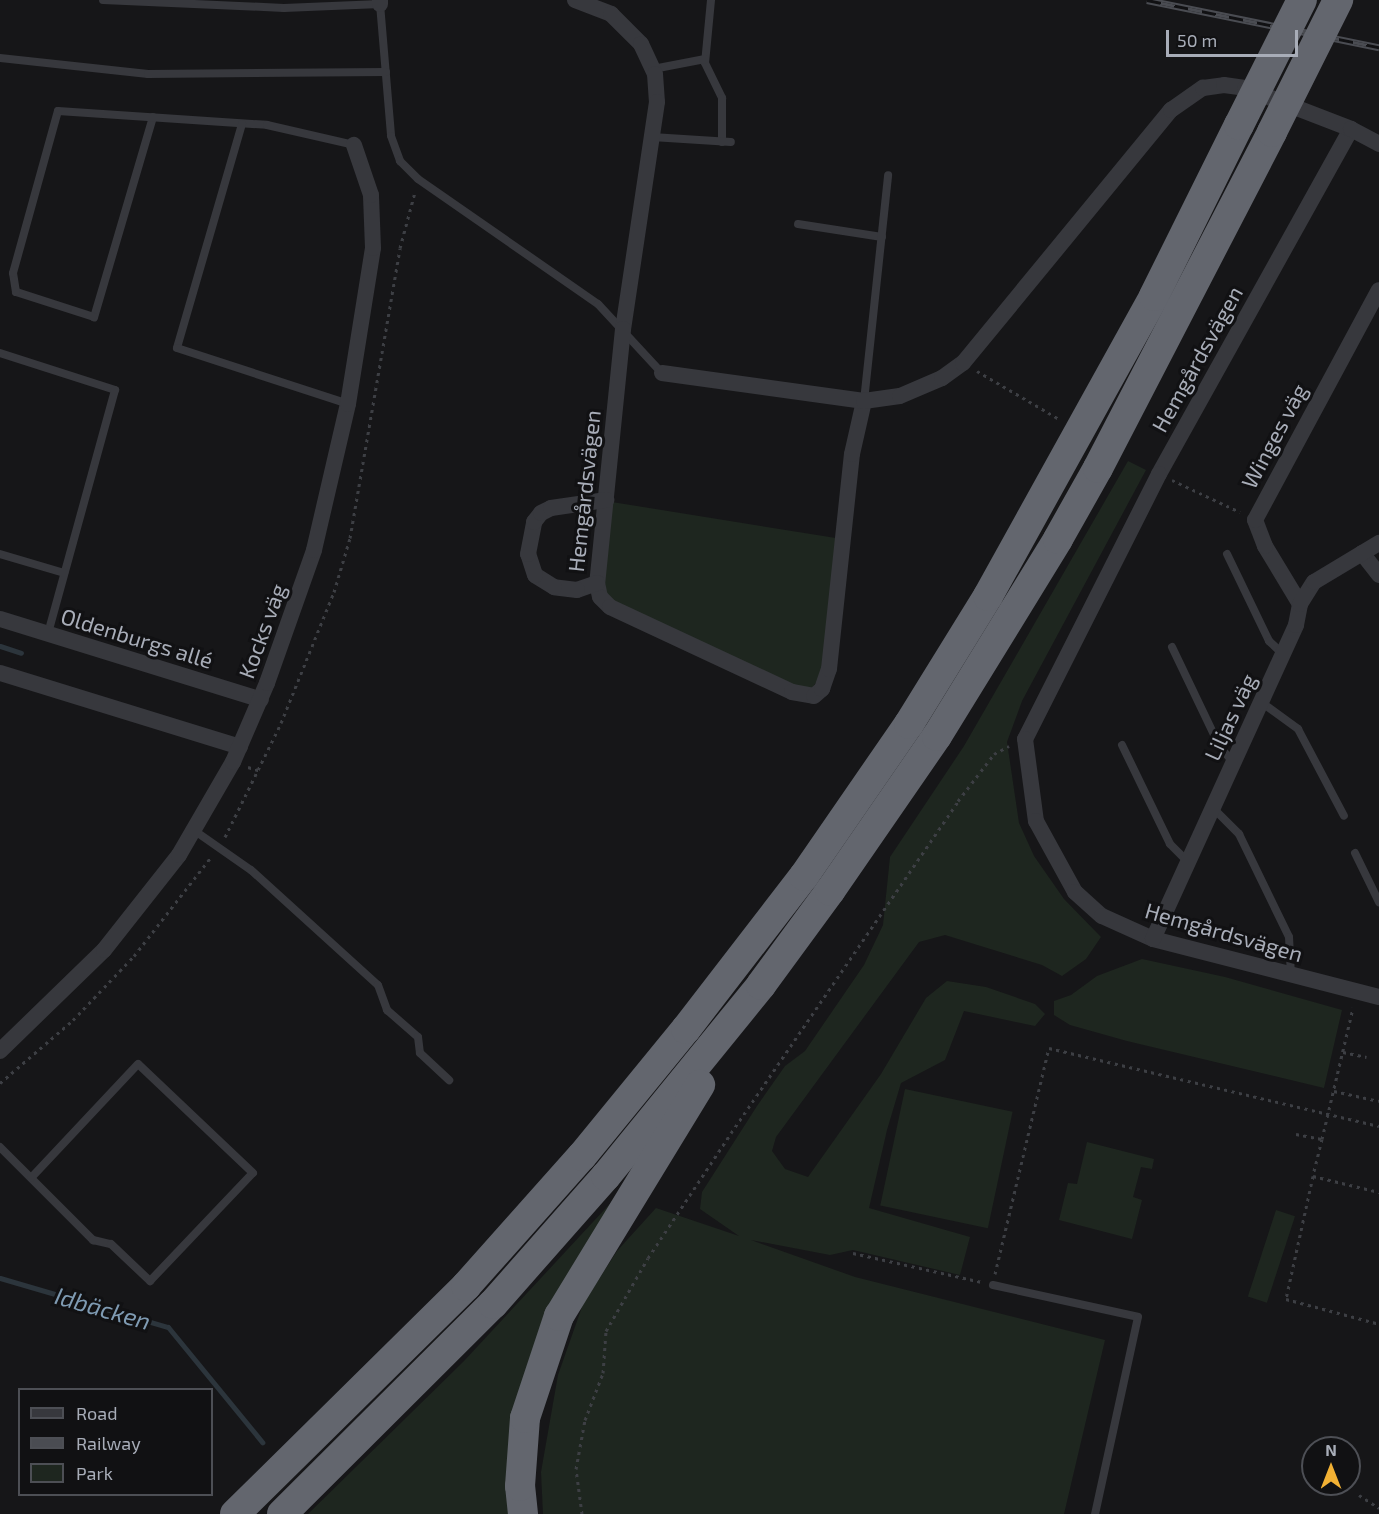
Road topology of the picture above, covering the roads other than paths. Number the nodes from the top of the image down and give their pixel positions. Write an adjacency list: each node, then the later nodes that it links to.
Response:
1 (103, 0): 6 (lane)
2 (575, 0): 9 (street, Hemgårdsvägen)
3 (711, 0): 8 (lane)
4 (1302, 0): 62 (highway, bridge)
5 (1338, 0): 55 (highway, bridge)
6 (380, 2): 10 (lane)
7 (0, 58): 10 (lane)
8 (705, 59): 9 (lane); 15 (lane)
9 (653, 69): 14 (street, Hemgårdsvägen)
10 (386, 72): 23 (lane)
11 (153, 117): 11 (lane); 12 (lane)
12 (242, 124): 18 (lane); 27 (lane)
13 (1351, 129): 17 (street); 26 (street); 53 (street, Hemgårdsvägen)
14 (652, 136): 15 (lane); 23 (street, Hemgårdsvägen)
15 (722, 142): 16 (lane)
16 (731, 142)
17 (1379, 144)
18 (354, 145): 27 (street, Kocks väg)
19 (888, 176): 21 (lane)
20 (798, 224): 21 (lane)
21 (882, 237): 26 (lane)
22 (1379, 290): 36 (street, Winges väg)
23 (624, 329): 25 (lane); 28 (street, Hemgårdsvägen)
24 (0, 353): 33 (lane)
25 (662, 373): 26 (street)
26 (864, 401): 35 (street, Hemgårdsvägen)
27 (348, 404): 42 (street, Kocks väg)
28 (606, 500): 35 (street, Hemgårdsvägen); 35 (street)
29 (1379, 543): 30 (street, Liljas väg)
30 (1362, 553): 34 (street); 36 (street, Liljas väg)
31 (0, 554): 33 (lane)
32 (1227, 554): 40 (lane)
33 (64, 573): 38 (lane)
34 (1379, 575)
35 (597, 583)
36 (1300, 604): 40 (street, Liljas väg)
37 (0, 619): 38 (street, Oldenburgs allé)
38 (48, 633): 42 (street, Oldenburgs allé)
39 (1172, 647): 46 (lane)
40 (1283, 655): 43 (street, Liljas väg)
41 (0, 673): 45 (street)
42 (261, 700): 45 (street, Kocks väg)
43 (1261, 702): 46 (street, Liljas väg); 48 (lane)
44 (1122, 745): 51 (lane)
45 (240, 747): 49 (street, Kocks väg)
46 (1234, 762): 47 (street, Liljas väg)
47 (1213, 808): 51 (street, Liljas väg); 54 (lane)
48 (1344, 816)
49 (195, 831): 57 (street, Kocks väg); 58 (lane)
50 (1355, 853): 52 (lane)
51 (1188, 862): 53 (street, Liljas väg)
52 (1379, 903)
53 (1153, 939): 54 (street, Hemgårdsvägen)
54 (1291, 975): 56 (street, Hemgårdsvägen)
55 (761, 985): 63 (highway); 64 (highway)
56 (1379, 997)
57 (0, 1051)
58 (449, 1080)
59 (0, 1147): 60 (lane)
60 (31, 1178): 60 (lane)
61 (993, 1285): 65 (lane)
62 (235, 1514)
63 (282, 1514)
64 (523, 1514)
65 (1095, 1514)

